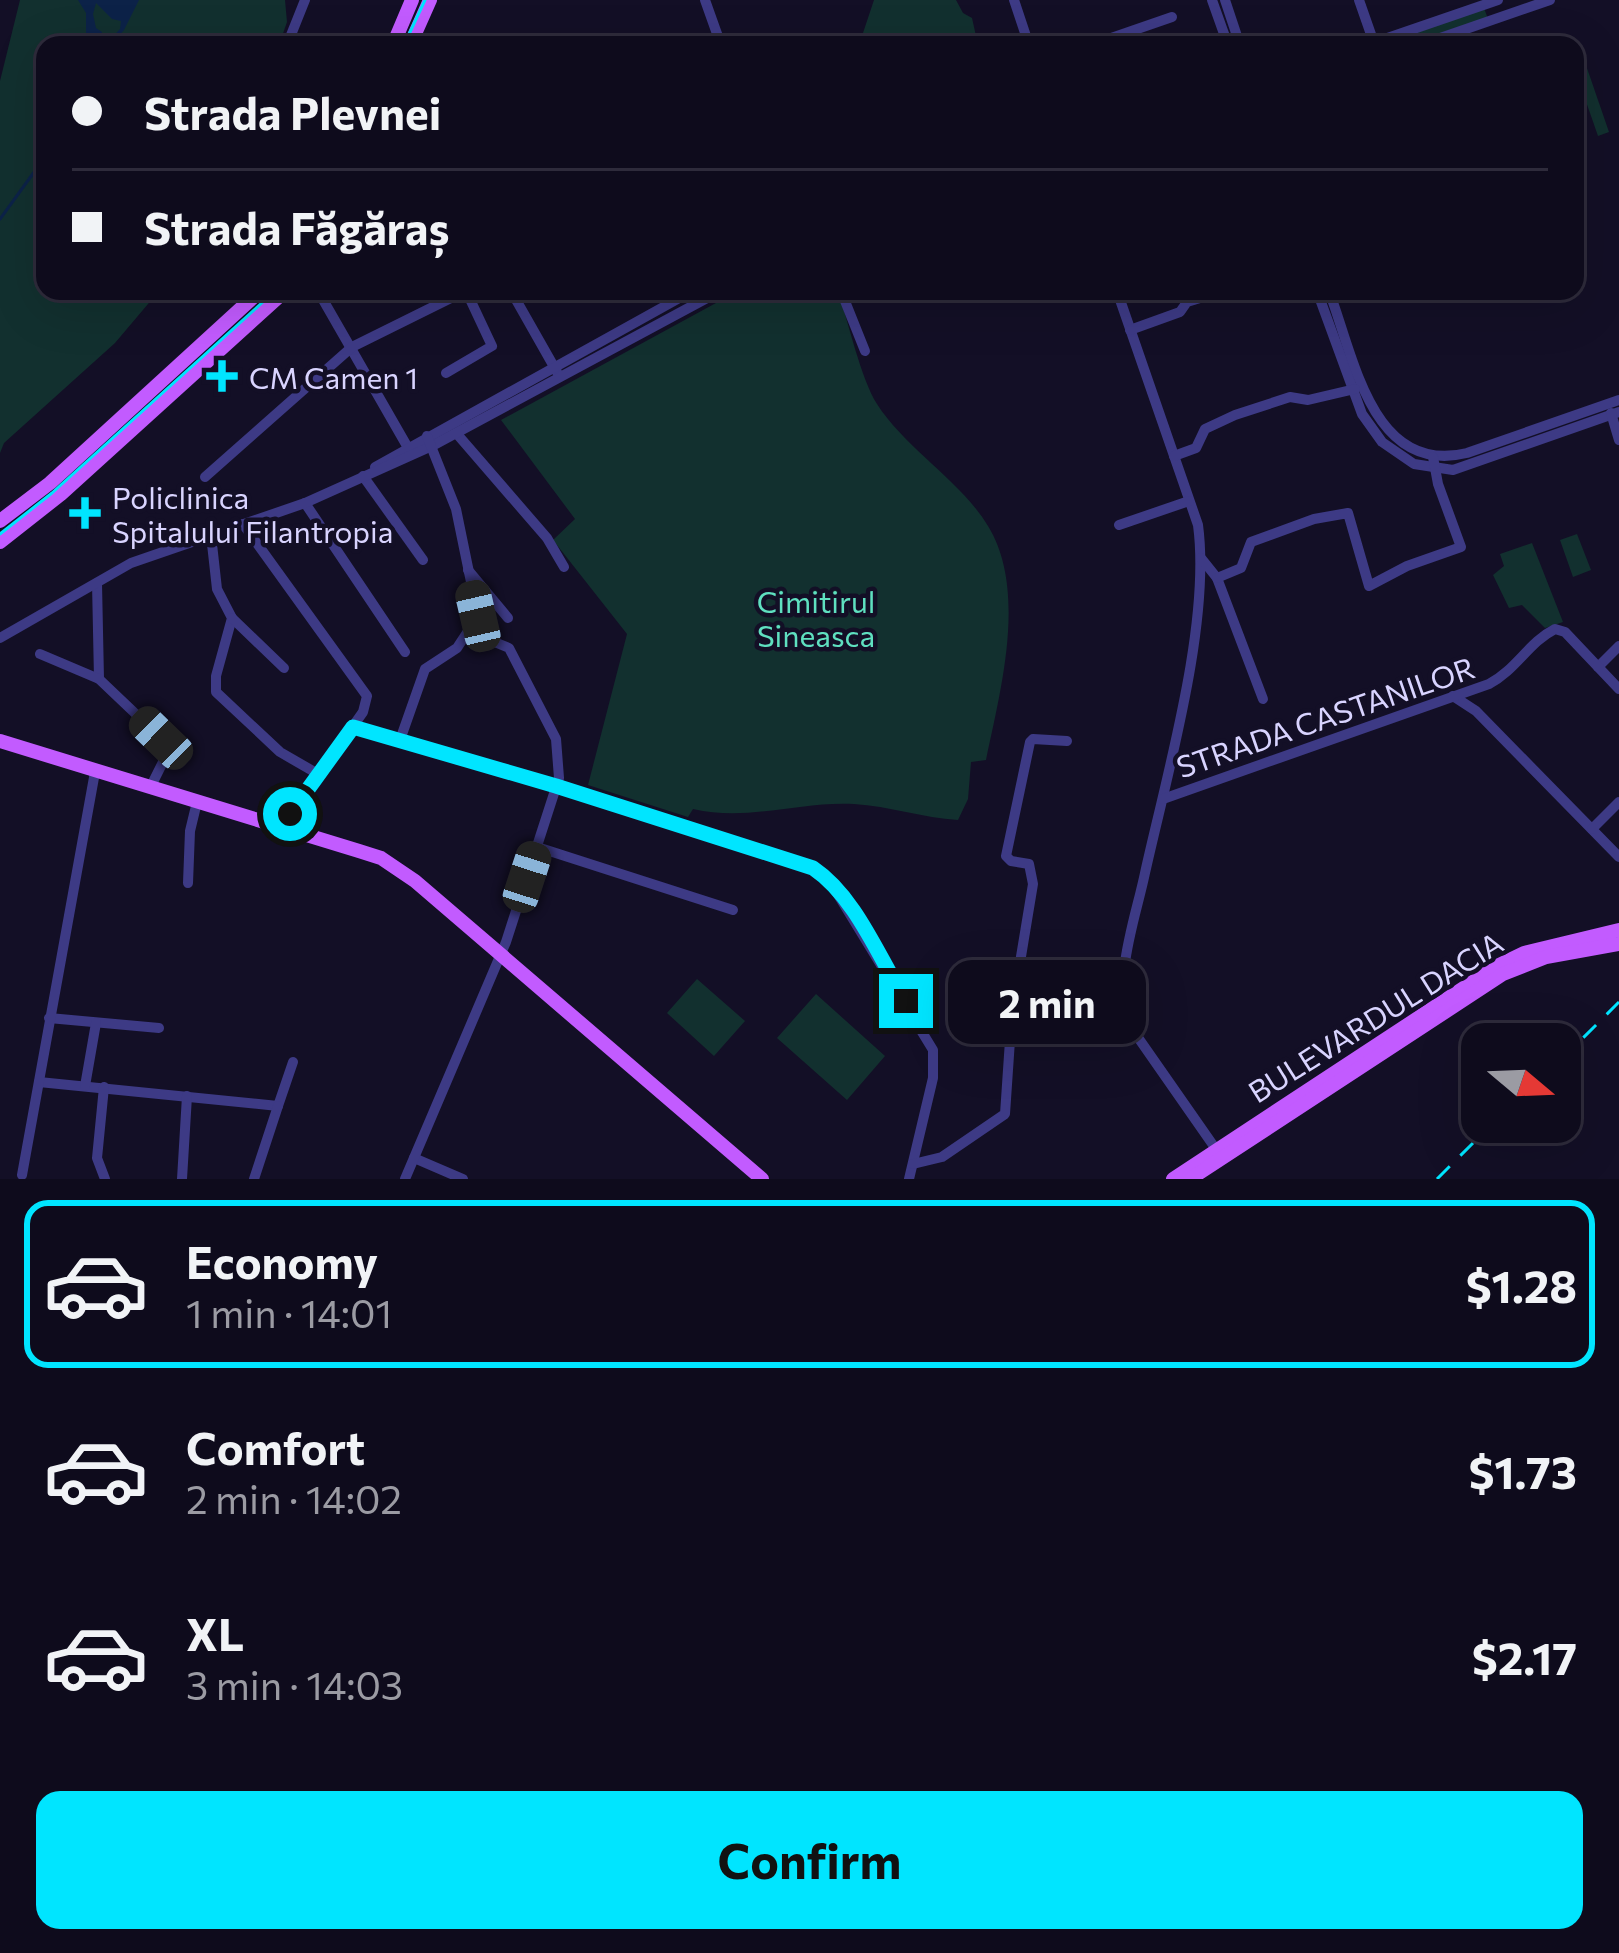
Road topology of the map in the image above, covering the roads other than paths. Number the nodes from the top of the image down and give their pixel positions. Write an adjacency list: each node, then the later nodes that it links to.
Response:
1 (305, 0): 13 (street)
2 (412, 0): 14 (main road)
3 (430, 0): 15 (main road)
4 (705, 0): 16 (street)
5 (1014, 0): 17 (street)
6 (1212, 0): 19 (street)
7 (1225, 0): 20 (street)
8 (1359, 0): 21 (street)
9 (1499, 0): 11 (street); 22 (street)
10 (1550, 0): 11 (street)
11 (1509, 14): 23 (street)
12 (1172, 16): 18 (street)
13 (291, 36)
14 (396, 36)
15 (414, 36)
16 (718, 36)
17 (1026, 36)
18 (1116, 36)
19 (1225, 36)
20 (1237, 36)
21 (1368, 36)
22 (1393, 36)
23 (1446, 36)
24 (250, 300): 54 (main road)
25 (275, 300): 58 (main road)
26 (323, 300): 38 (street)
27 (447, 300): 38 (street)
28 (471, 300): 41 (street)
29 (517, 300): 40 (street)
30 (677, 300): 40 (street)
31 (701, 300): 40 (street)
32 (845, 300): 39 (street)
33 (1120, 300): 37 (street)
34 (1191, 300): 37 (street)
35 (1321, 300): 42 (street)
36 (1332, 300): 42 (street)
37 (1130, 330): 48 (street)
38 (352, 347): 47 (street); 51 (street)
39 (866, 351)
40 (558, 372): 44 (street); 46 (street)
41 (446, 373)
42 (1358, 388): 48 (street); 49 (street)
43 (1615, 408): 45 (street); 49 (street)
44 (458, 434): 46 (street); 61 (street)
45 (1619, 440)
46 (430, 441): 47 (street); 62 (street)
47 (410, 452): 50 (street)
48 (1174, 456): 52 (street)
49 (1434, 464): 63 (street)
50 (363, 476): 53 (street); 60 (street)
51 (205, 477)
52 (1189, 501): 56 (street); 59 (street)
53 (304, 503): 55 (street); 70 (street)
54 (0, 521)
55 (243, 524): 57 (street); 80 (street)
56 (1119, 525)
57 (212, 535): 64 (street); 66 (street)
58 (0, 542)
59 (1201, 558): 63 (street); 88 (street)
60 (423, 560)
61 (565, 567)
62 (468, 570): 65 (street); 67 (street)
63 (1217, 578): 78 (street)
64 (97, 583): 68 (street); 74 (street)
65 (478, 616): 81 (street); 86 (street)
66 (232, 618): 73 (street); 85 (street)
67 (508, 618)
68 (0, 638)
69 (1619, 646): 72 (street)
70 (405, 652)
71 (40, 654): 74 (street)
72 (1598, 667): 75 (street, STRADA CASTANILOR); 76 (street)
73 (284, 668)
74 (99, 679): 87 (street)
75 (1498, 679): 77 (street, STRADA CASTANILOR); 79 (street)
76 (1619, 689)
77 (1453, 696): 79 (street); 88 (street, STRADA CASTANILOR)
78 (1263, 699)
79 (1476, 711): 92 (street)
80 (353, 727): 81 (street); 85 (street)
81 (400, 740): 86 (street)
82 (0, 741): 84 (main road)
83 (1067, 741): 112 (street)
84 (95, 772): 87 (main road); 101 (street)
85 (318, 774): 91 (street)
86 (556, 786): 93 (street); 112 (street)
87 (150, 788): 89 (main road)
88 (1162, 799): 110 (street)
89 (197, 802): 91 (main road); 95 (street)
90 (1619, 802): 92 (street)
91 (282, 827): 100 (main road)
92 (1592, 829): 94 (street)
93 (537, 848): 96 (street); 100 (street)
94 (1619, 857)
95 (188, 883)
96 (733, 910)
97 (1619, 930): 99 (main road, BULEVARDUL DACIA)
98 (1619, 944): 99 (main road, BULEVARDUL DACIA)
99 (1545, 952): 110 (main road, BULEVARDUL DACIA)
100 (502, 953): 111 (street); 119 (main road)
101 (50, 1018): 102 (street); 105 (street)
102 (96, 1023): 103 (street); 106 (street)
103 (159, 1028)
104 (293, 1061): 109 (street)
105 (39, 1082): 106 (street); 113 (street)
106 (85, 1086): 107 (street)
107 (104, 1088): 108 (street); 114 (street)
108 (187, 1096): 109 (street); 115 (street)
109 (278, 1106): 116 (street)
110 (1219, 1153): 121 (main road, BULEVARDUL DACIA); 122 (main road, BULEVARDUL DACIA)
111 (414, 1158): 117 (street); 118 (street)
112 (913, 1164): 120 (street)
113 (24, 1178)
114 (105, 1179)
115 (182, 1179)
116 (254, 1179)
117 (405, 1179)
118 (463, 1179)
119 (762, 1179)
120 (909, 1179)
121 (1173, 1179)
122 (1190, 1179)

